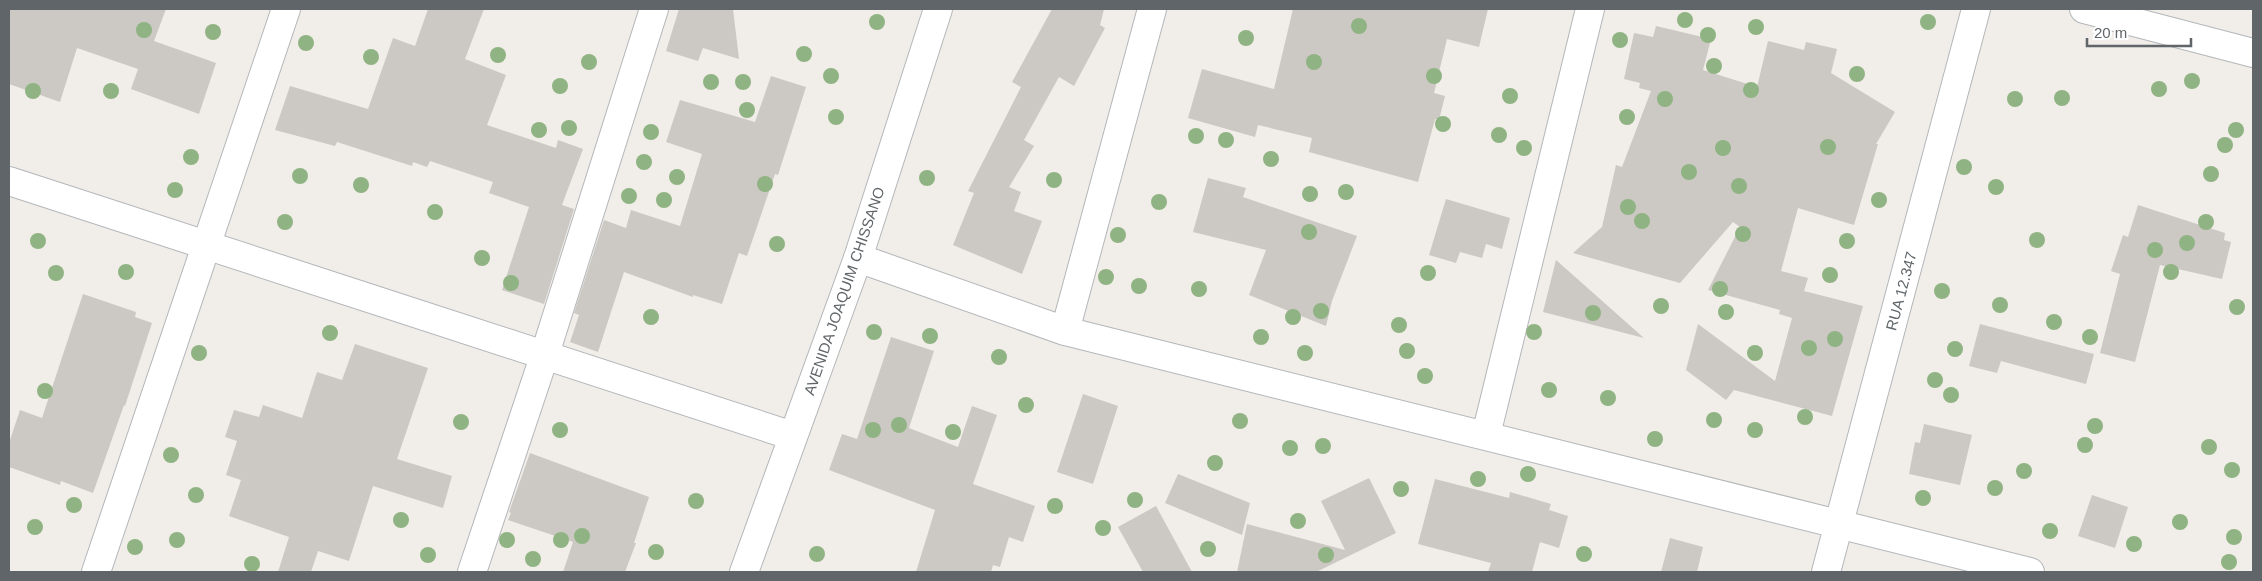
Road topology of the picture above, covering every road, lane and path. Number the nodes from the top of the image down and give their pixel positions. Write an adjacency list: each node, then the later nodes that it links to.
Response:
1 (286, 9): 10 (street)
2 (654, 9): 13 (street)
3 (938, 9): 11 (street, AVENIDA JOAQUIM CHISSANO)
4 (1152, 9): 12 (street)
5 (1590, 9): 14 (street)
6 (1976, 9): 16 (street, RUA 12.347)
7 (2084, 9): 8 (street)
8 (2253, 53)
9 (9, 181): 10 (street)
10 (206, 244): 13 (street); 17 (street)
11 (858, 258): 12 (street); 15 (street, AVENIDA JOAQUIM CHISSANO)
12 (1065, 331): 14 (street)
13 (544, 357): 15 (street); 18 (street)
14 (1486, 435): 16 (street)
15 (793, 436): 19 (street, AVENIDA JOAQUIM CHISSANO)
16 (1839, 526): 20 (street, RUA 12.347); 21 (street)
17 (96, 572)
18 (472, 572)
19 (744, 572)
20 (1826, 572)
21 (2030, 572)

